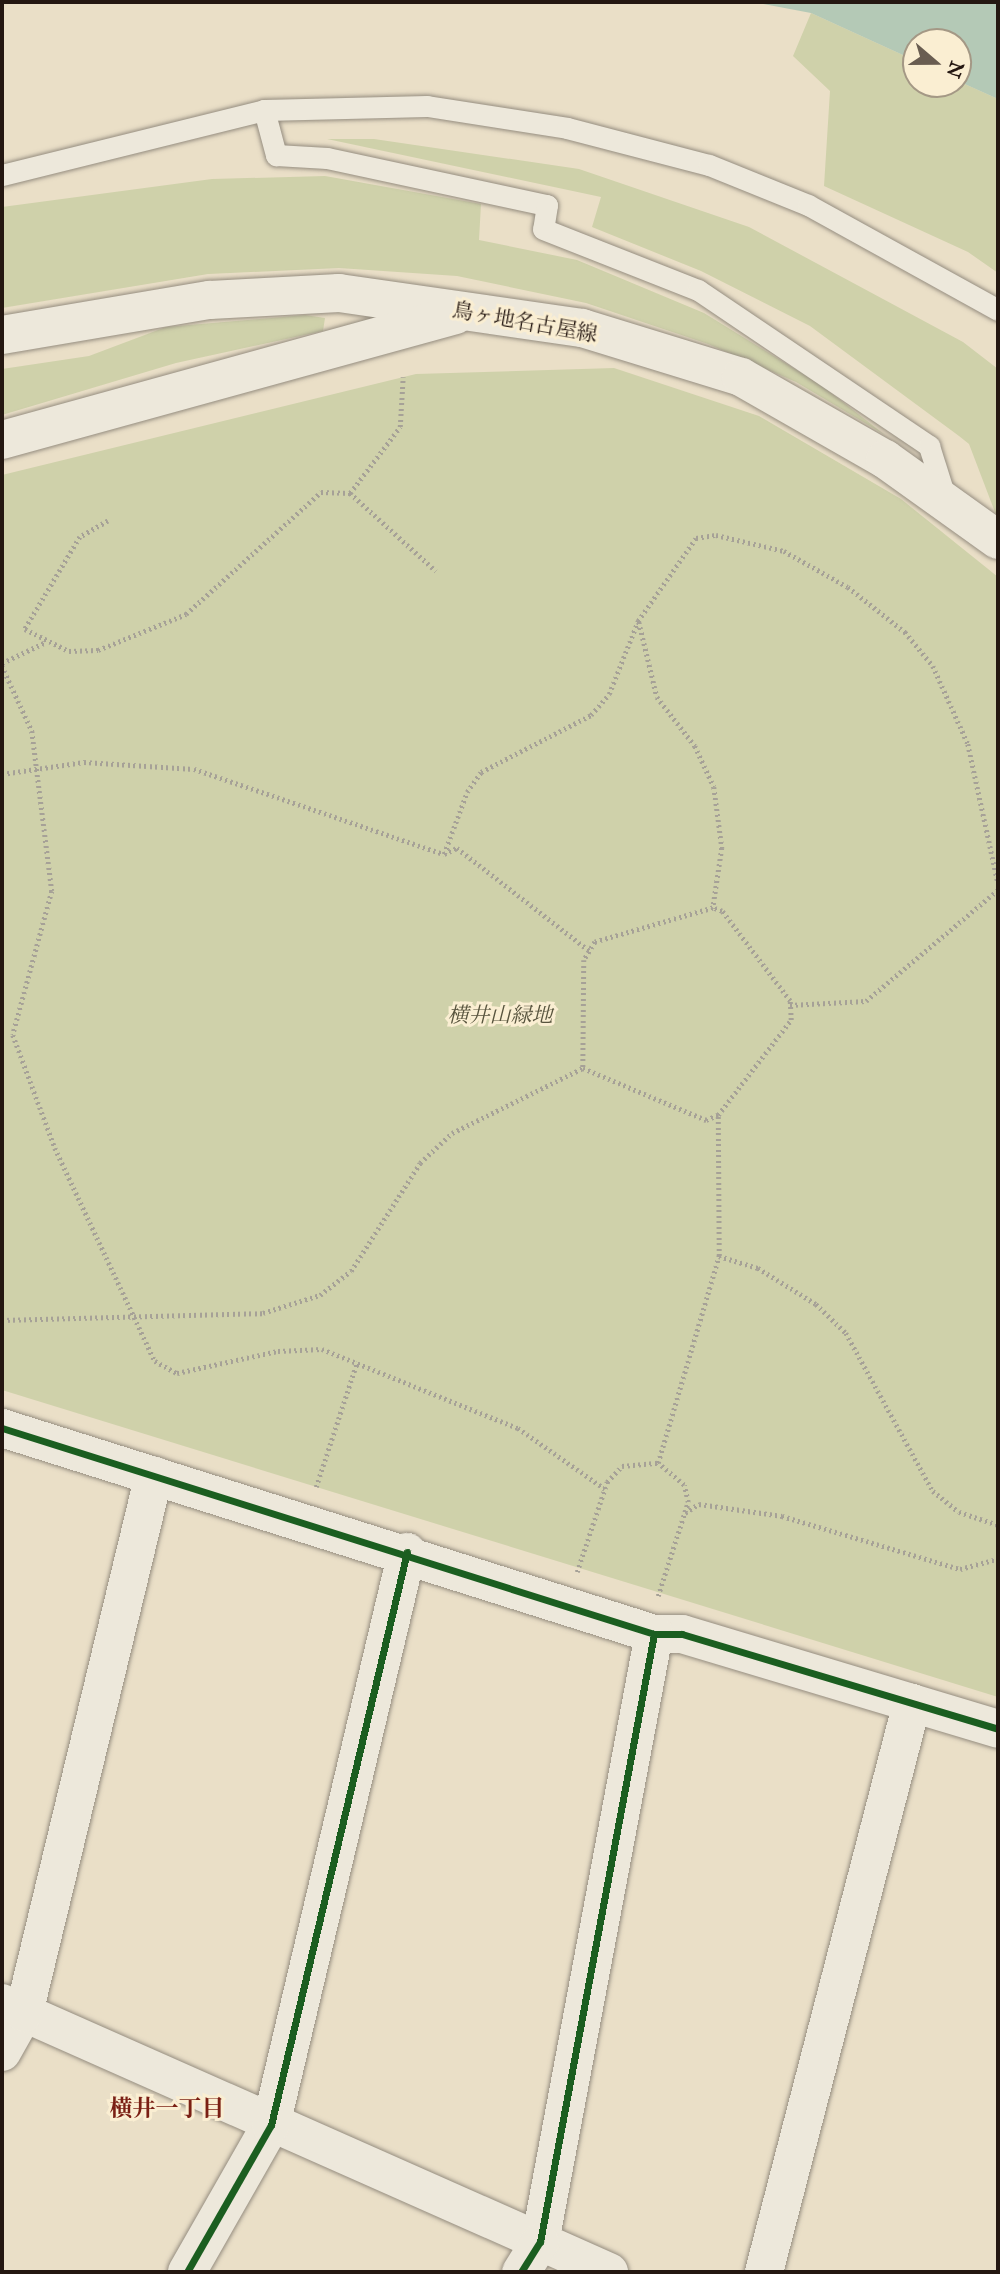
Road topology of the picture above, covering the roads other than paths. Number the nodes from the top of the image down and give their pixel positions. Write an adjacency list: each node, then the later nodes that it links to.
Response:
1 (264, 110): 2 (lane); 3 (lane); 7 (lane)
2 (2, 175)
3 (998, 310)
4 (470, 311): 5 (street, 鳥ヶ地名古屋線); 6 (street); 7 (street, 鳥ヶ地名古屋線)
5 (2, 335)
6 (2, 440)
7 (947, 503): 8 (street, 鳥ヶ地名古屋線)
8 (998, 540)
9 (2, 1428): 10 (street)
10 (154, 1475): 11 (street); 15 (street)
11 (407, 1552): 12 (street); 17 (street)
12 (655, 1619): 13 (street); 18 (street)
13 (912, 1703): 14 (street); 21 (street)
14 (998, 1729)
15 (13, 2008): 16 (street); 17 (street)
16 (2, 2052)
17 (271, 2124): 18 (street); 19 (street)
18 (530, 2257): 20 (street)
19 (187, 2272)
20 (610, 2272)
21 (764, 2272)

